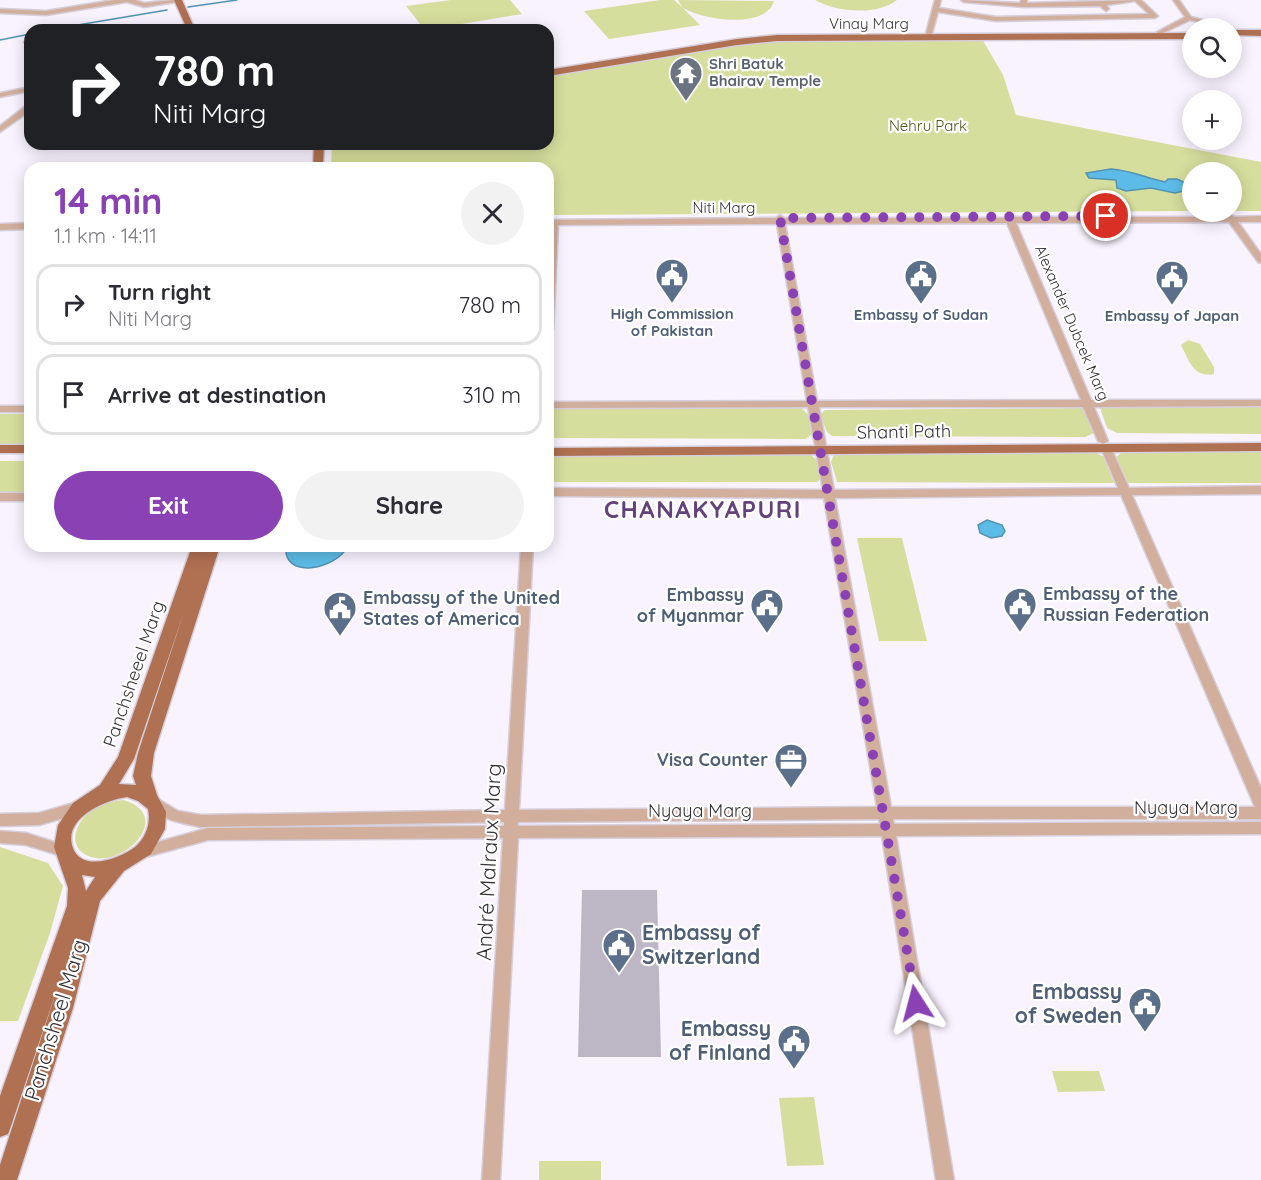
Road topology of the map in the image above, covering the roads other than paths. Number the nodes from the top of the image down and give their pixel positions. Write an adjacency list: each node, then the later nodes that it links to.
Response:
1 (127, 0): 6 (street); 10 (street)
2 (938, 0): 9 (street)
3 (964, 0): 8 (street)
4 (1135, 0): 7 (street); 9 (street)
5 (1176, 0): 12 (street)
6 (174, 1): 14 (main road); 15 (main road)
7 (1098, 2): 8 (street); 11 (street)
8 (1023, 3)
9 (936, 10): 22 (street)
10 (0, 11)
11 (1111, 15)
12 (1189, 18)
13 (1182, 22): 16 (street)
14 (182, 24)
15 (188, 24)
16 (1159, 33): 20 (main road, Vinay Marg); 22 (main road, Vinay Marg)
17 (1242, 33): 21 (main road)
18 (1242, 33): 21 (main road)
19 (1182, 34): 22 (main road, Vinay Marg)
20 (1182, 34)
21 (1261, 34)
22 (928, 36): 23 (main road, Vinay Marg)
23 (554, 70)
24 (24, 91): 25 (street)
25 (0, 96)
26 (24, 112): 27 (street)
27 (0, 130)
28 (1261, 215): 29 (street, Niti Marg)
29 (1242, 216)
30 (1182, 217): 32 (street, Niti Marg)
31 (1242, 218): 33 (street, Niti Marg)
32 (1010, 219): 34 (street, Niti Marg); 42 (street, Alexander Dubcek Marg)
33 (1261, 219)
34 (780, 220): 37 (street, Niti Marg); 45 (street)
35 (0, 221): 36 (street)
36 (24, 221)
37 (554, 221)
38 (1234, 222): 41 (street)
39 (0, 226): 40 (street)
40 (24, 226)
41 (1261, 260)
42 (1088, 404): 43 (street); 45 (street); 50 (street, Alexander Dubcek Marg)
43 (1261, 404)
44 (554, 405): 45 (street)
45 (814, 405): 52 (street)
46 (0, 409): 47 (street)
47 (24, 409)
48 (1261, 441): 50 (main road, Shanti Path)
49 (554, 445): 52 (main road, Shanti Path)
50 (1104, 445): 51 (main road, Shanti Path); 52 (main road, Shanti Path); 58 (street, Alexander Dubcek Marg)
51 (1261, 447)
52 (821, 448): 55 (main road, Shanti Path); 61 (street)
53 (0, 449): 54 (main road)
54 (24, 449)
55 (554, 452)
56 (24, 456): 57 (main road)
57 (0, 457)
58 (1125, 490): 59 (street); 61 (street); 69 (street, Alexander Dubcek Marg)
59 (1261, 490)
60 (554, 492): 61 (street)
61 (829, 494): 70 (street)
62 (0, 497): 63 (street)
63 (24, 497)
64 (196, 552): 68 (main road, Panchsheeel Marg)
65 (211, 552): 67 (main road)
66 (527, 552): 73 (street, André Malraux Marg)
67 (151, 800): 68 (main road); 73 (street, Nyaya Marg); 77 (main road)
68 (84, 804): 72 (street); 78 (main road)
69 (1261, 804)
70 (885, 813): 71 (street, Nyaya Marg); 73 (street, Nyaya Marg); 75 (street)
71 (1261, 813)
72 (0, 820)
73 (512, 824): 75 (street, Nyaya Marg); 77 (street, Nyaya Marg); 82 (street, André Malraux Marg)
74 (1261, 828): 75 (street, Nyaya Marg)
75 (888, 829): 83 (street)
76 (0, 837): 78 (street)
77 (142, 852): 79 (main road)
78 (66, 854): 79 (main road); 80 (main road, Panchsheel Marg)
79 (117, 866): 81 (main road, Panchsheel Marg)
80 (0, 1126)
81 (6, 1180)
82 (491, 1180)
83 (945, 1180)

